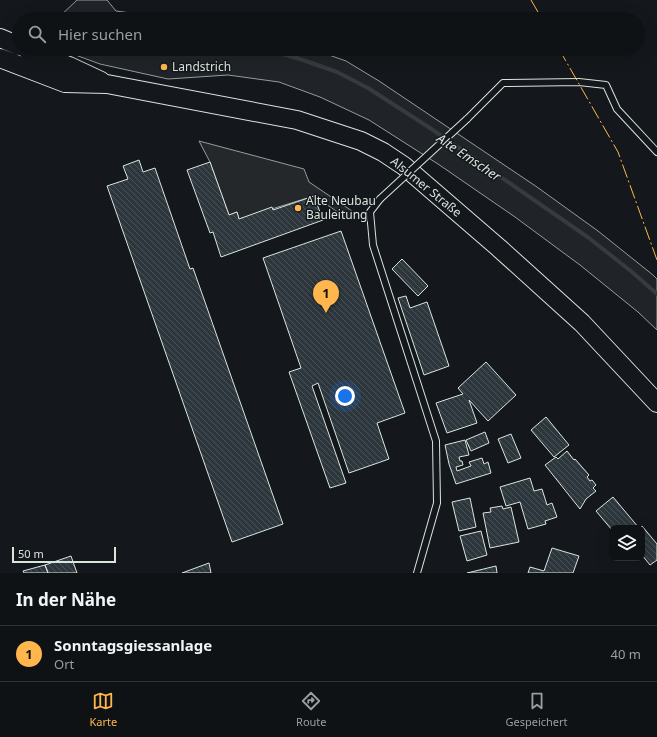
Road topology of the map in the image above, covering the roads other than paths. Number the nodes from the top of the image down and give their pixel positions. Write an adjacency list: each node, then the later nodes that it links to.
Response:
1 (0, 38): 2 (street)
2 (12, 43)
3 (44, 56): 5 (street, Alsumer Straße)
4 (0, 58): 5 (street, Alsumer Straße)
5 (107, 84): 7 (street, Alsumer Straße)
6 (657, 152): 8 (lane, bridge)
7 (657, 402)
8 (417, 573)

